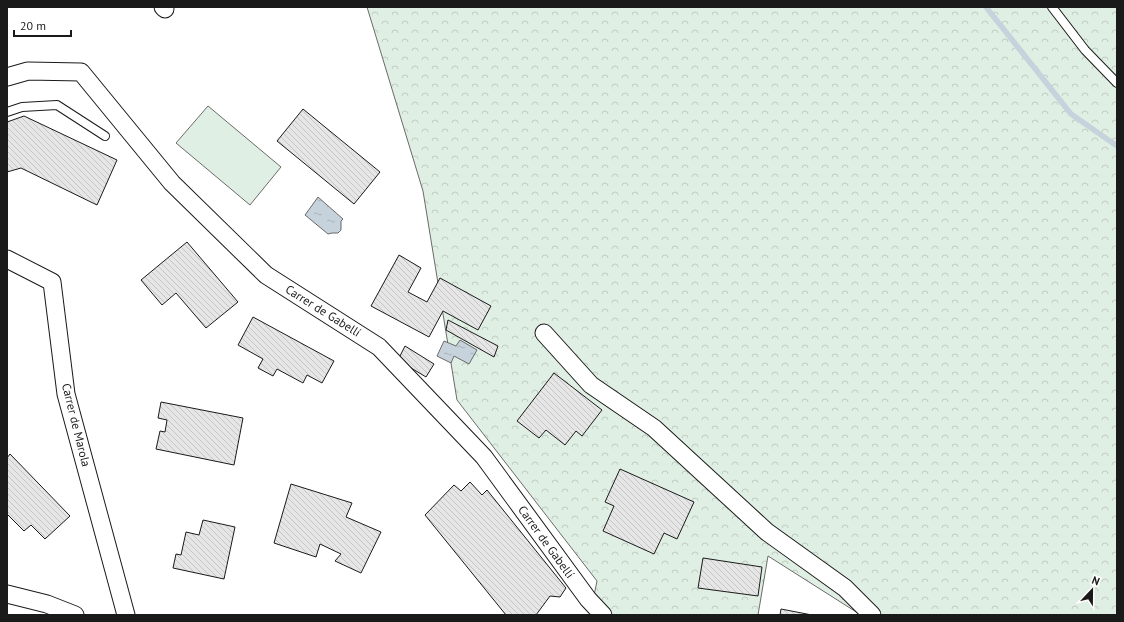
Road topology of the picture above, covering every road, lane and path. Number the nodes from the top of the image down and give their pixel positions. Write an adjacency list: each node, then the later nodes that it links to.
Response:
1 (1052, 7): 3 (lane)
2 (7, 77): 11 (street, Carrer de Gabellí)
3 (1117, 83)
4 (7, 112): 5 (lane)
5 (105, 136)
6 (7, 259): 10 (street, Carrer de Marola)
7 (544, 333): 12 (street)
8 (7, 594): 9 (street)
9 (75, 615)
10 (126, 615)
11 (603, 615)
12 (872, 615)

